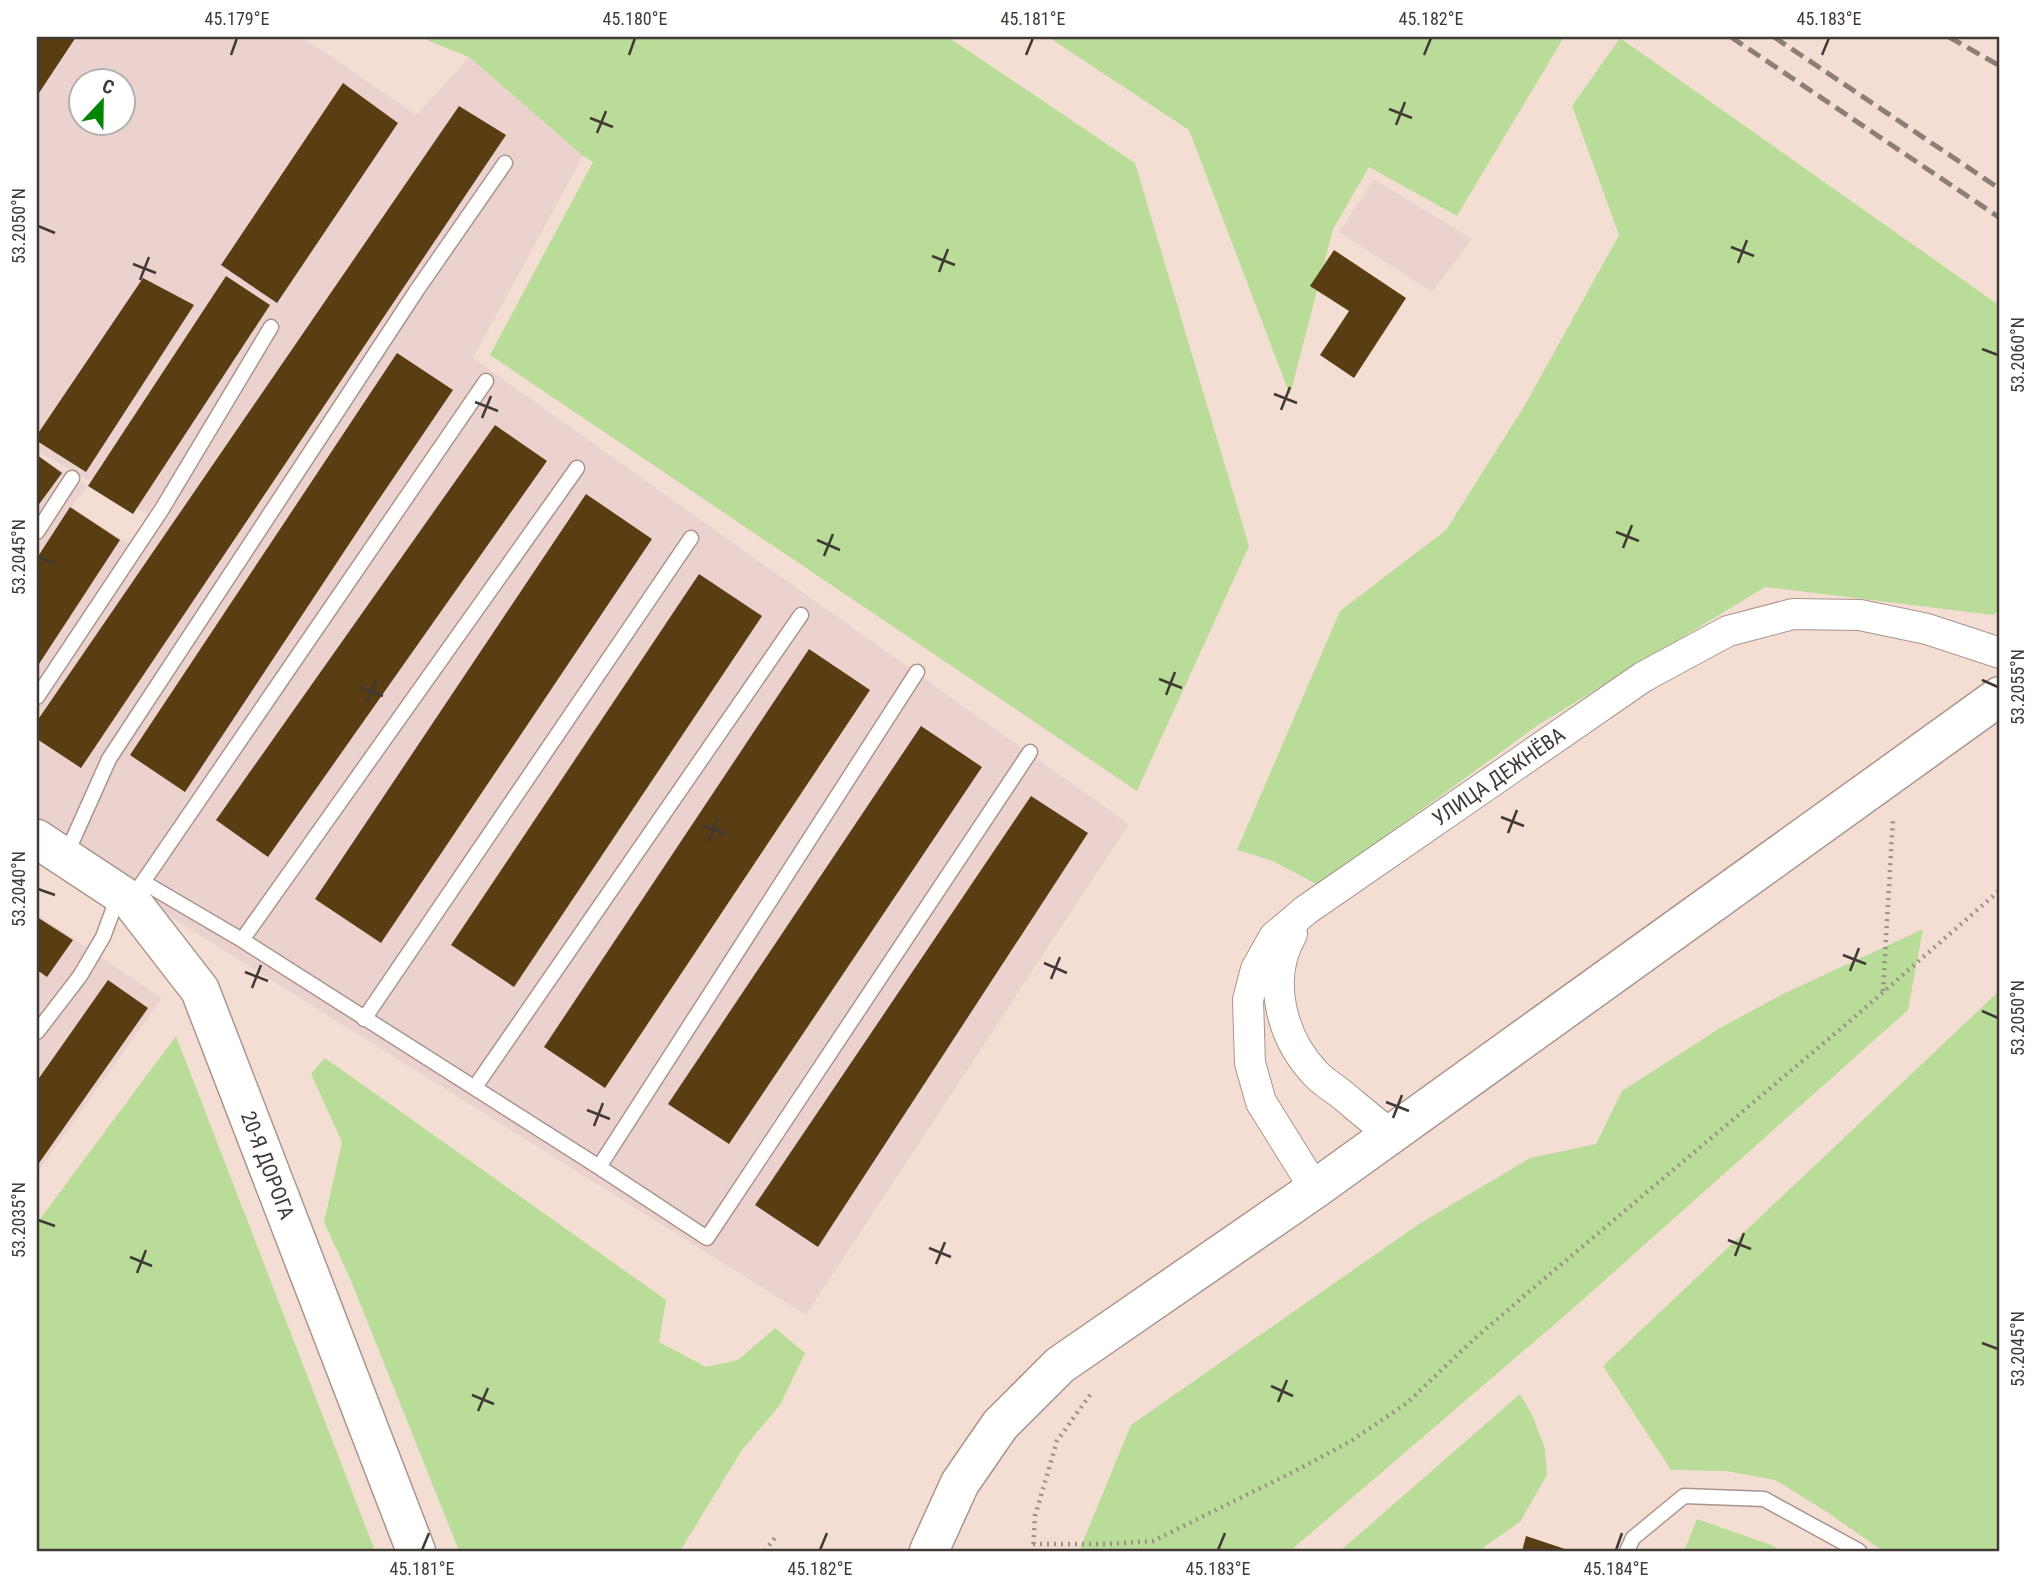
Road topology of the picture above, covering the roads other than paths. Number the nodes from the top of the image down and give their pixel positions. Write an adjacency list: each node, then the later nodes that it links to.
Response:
1 (505, 163): 14 (lane)
2 (271, 327): 12 (lane)
3 (486, 381): 15 (lane)
4 (577, 468): 17 (lane)
5 (72, 478): 6 (lane)
6 (37, 532)
7 (691, 538): 19 (lane)
8 (801, 615): 21 (lane)
9 (2000, 653): 16 (street, УЛИЦА ДЕЖНЁВА)
10 (917, 672): 23 (lane)
11 (2000, 696): 22 (main road)
12 (37, 697)
13 (1030, 752): 23 (lane)
14 (51, 848): 15 (main road, 20-Я ДОРОГА)
15 (131, 892): 17 (lane); 18 (lane); 25 (main road, 20-Я ДОРОГА)
16 (1306, 909): 22 (street); 24 (street, УЛИЦА ДЕЖНЁВА)
17 (242, 940): 19 (lane)
18 (42, 1012): 20 (lane)
19 (364, 1019): 21 (lane)
20 (37, 1032)
21 (475, 1087): 23 (lane)
22 (1390, 1134): 24 (main road)
23 (599, 1167)
24 (1315, 1189): 26 (main road)
25 (416, 1551)
26 (929, 1551)
27 (1627, 1551): 28 (lane)
28 (1858, 1551)

